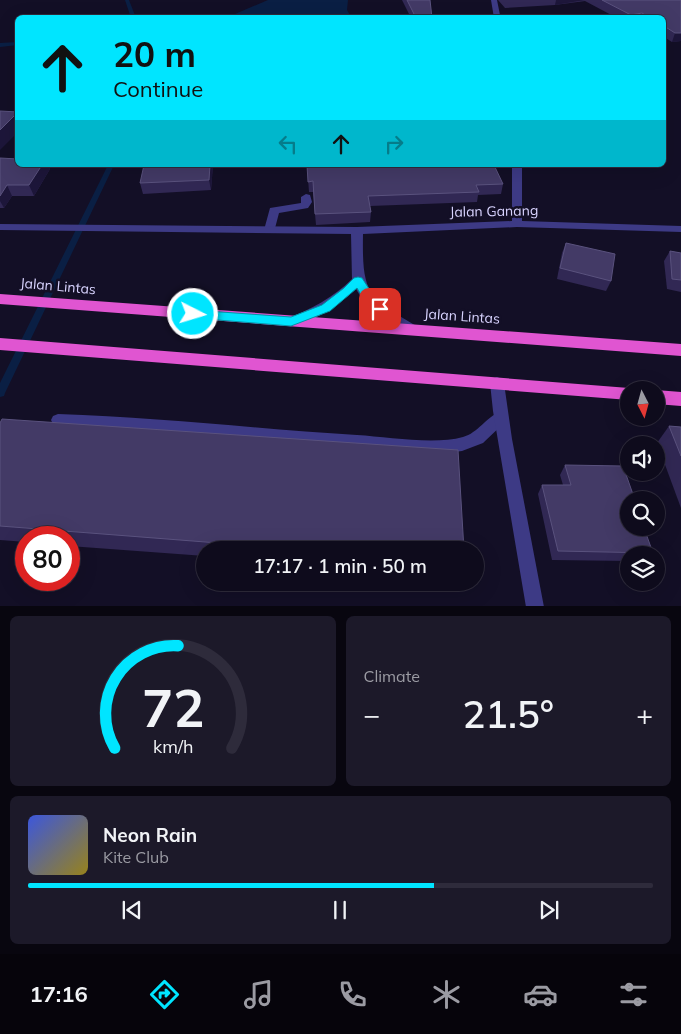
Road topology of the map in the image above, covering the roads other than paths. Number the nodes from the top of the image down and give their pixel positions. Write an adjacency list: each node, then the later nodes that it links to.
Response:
1 (494, 0): 2 (street)
2 (497, 15)
3 (517, 167): 5 (street)
4 (306, 197): 8 (street)
5 (517, 224): 7 (street, Jalan Ganang); 9 (street, Jalan Ganang)
6 (0, 227): 8 (street, Jalan Ganang)
7 (681, 229)
8 (270, 230): 9 (street, Jalan Ganang)
9 (357, 231): 10 (street)
10 (358, 280): 12 (street); 13 (street)
11 (0, 298): 12 (highway, Jalan Lintas)
12 (291, 322): 13 (highway, Jalan Lintas)
13 (413, 330): 15 (highway, Jalan Lintas)
14 (0, 344): 16 (highway)
15 (681, 350)
16 (497, 383): 17 (highway); 20 (street)
17 (620, 393)
18 (665, 398): 19 (highway)
19 (681, 399)
20 (500, 418): 21 (street); 22 (street)
21 (58, 420)
22 (535, 606)

